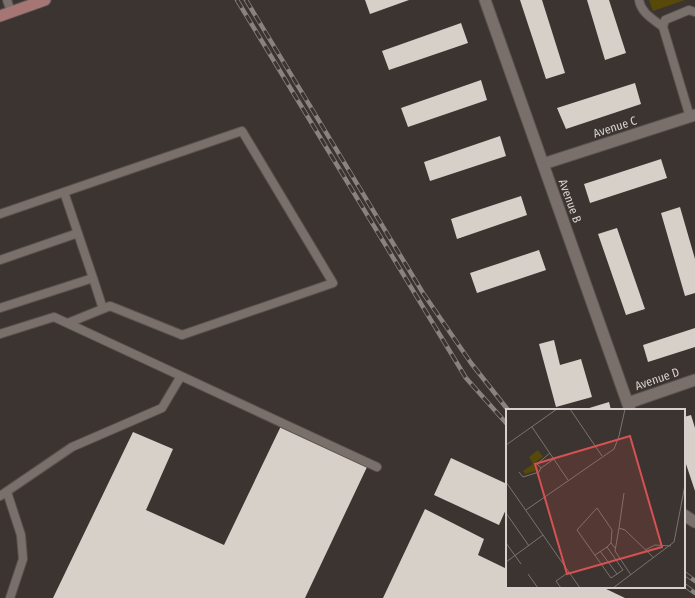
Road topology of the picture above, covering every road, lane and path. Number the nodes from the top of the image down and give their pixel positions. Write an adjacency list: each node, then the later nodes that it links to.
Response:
1 (7, 0): 5 (lane)
2 (45, 0): 5 (main road)
3 (485, 0): 10 (street, Avenue B)
4 (639, 0): 8 (lane)
5 (11, 12): 7 (main road)
6 (695, 12): 8 (lane)
7 (0, 16)
8 (663, 27): 9 (lane)
9 (692, 116): 10 (street, Avenue C)
10 (543, 164): 22 (street, Avenue B)
11 (64, 192): 12 (lane); 13 (lane); 17 (lane)
12 (0, 214)
13 (78, 233): 14 (lane); 15 (lane)
14 (0, 260)
15 (93, 278): 16 (lane); 17 (lane)
16 (0, 308)
17 (103, 309): 18 (lane)
18 (68, 323): 19 (lane); 20 (lane)
19 (0, 334)
20 (182, 376): 23 (lane); 24 (lane)
21 (695, 380): 22 (street, Avenue D)
22 (629, 406)
23 (377, 467)
24 (3, 494): 27 (lane)
25 (685, 516): 26 (street)
26 (695, 522)
27 (10, 598)

